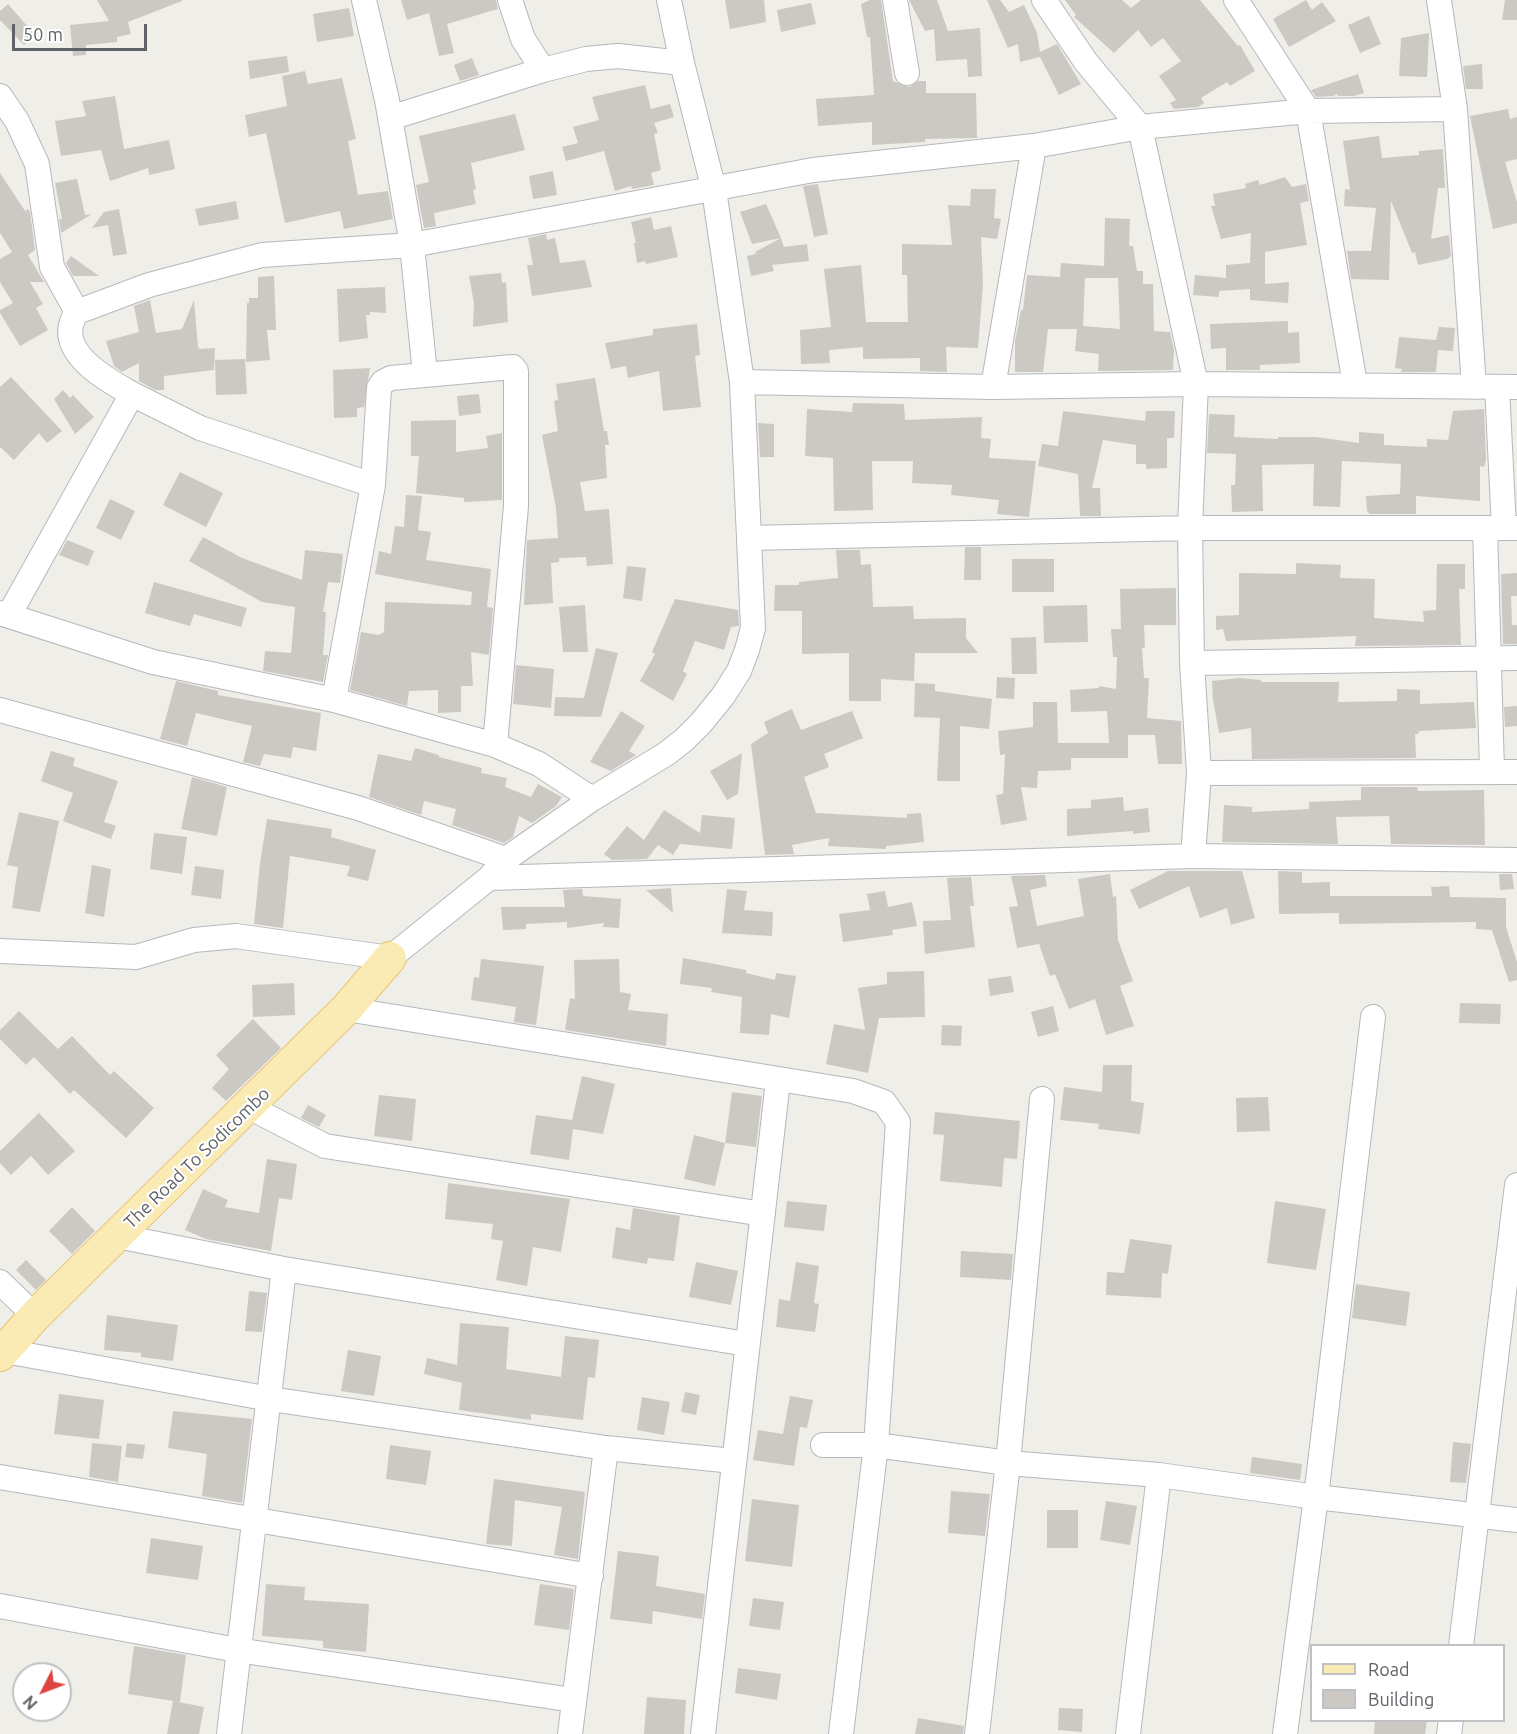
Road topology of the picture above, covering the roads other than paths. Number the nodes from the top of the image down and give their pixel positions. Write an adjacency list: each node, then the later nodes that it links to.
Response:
1 (364, 0): 14 (street)
2 (510, 0): 9 (street)
3 (669, 0): 8 (street)
4 (894, 0): 10 (street)
5 (1044, 0): 15 (street)
6 (1236, 0): 13 (street)
7 (1439, 0): 12 (street)
8 (682, 63): 9 (street); 17 (street)
9 (543, 70): 14 (street)
10 (907, 73)
11 (0, 96): 19 (street)
12 (1455, 109): 13 (street); 25 (street)
13 (1308, 111): 15 (street); 23 (street)
14 (390, 118): 18 (street)
15 (1140, 127): 16 (street); 22 (street)
16 (1034, 146): 17 (street); 24 (street)
17 (714, 190): 18 (street); 21 (street)
18 (412, 245): 19 (street); 20 (street)
19 (77, 312): 26 (street)
20 (424, 374): 27 (street); 37 (street)
21 (742, 382): 24 (street); 30 (street)
22 (1196, 384): 23 (street); 24 (street); 28 (street)
23 (1355, 384): 25 (street)
24 (993, 387)
25 (1496, 387): 29 (street)
26 (132, 394): 27 (street); 31 (street)
27 (373, 485): 35 (street)
28 (1190, 528): 29 (street); 30 (street); 34 (street)
29 (1502, 528): 33 (street)
30 (749, 538): 41 (street)
31 (5, 614): 35 (street)
32 (1517, 658): 33 (street)
33 (1488, 659): 34 (street); 38 (street)
34 (1192, 663): 40 (street)
35 (334, 700): 37 (street)
36 (0, 710): 43 (street)
37 (495, 745): 41 (street)
38 (1492, 771): 39 (street); 40 (street)
39 (1517, 772)
40 (1199, 773): 42 (street)
41 (592, 799): 43 (street)
42 (1193, 856): 44 (street); 45 (street)
43 (506, 859): 45 (street)
44 (1517, 860)
45 (489, 878): 47 (street)
46 (0, 951): 47 (street)
47 (390, 958): 48 (main road, The Road To Sodicombo)
48 (346, 1009): 50 (street); 52 (main road, The Road To Sodicombo)
49 (1373, 1017): 69 (street)
50 (778, 1081): 54 (street); 63 (street)
51 (1042, 1099): 66 (street)
52 (249, 1107): 54 (street); 55 (main road, The Road To Sodicombo)
53 (1517, 1185): 70 (street)
54 (763, 1214): 59 (street)
55 (117, 1236): 56 (street); 58 (main road, The Road To Sodicombo)
56 (284, 1269): 59 (street); 61 (street)
57 (0, 1282): 58 (street)
58 (35, 1316): 60 (main road, The Road To Sodicombo)
59 (747, 1344): 65 (street)
60 (2, 1353): 61 (street)
61 (270, 1399): 64 (street); 72 (street)
62 (824, 1445): 63 (street)
63 (876, 1445): 66 (street); 81 (street)
64 (606, 1448): 65 (street); 73 (street)
65 (733, 1461): 80 (street)
66 (1008, 1463): 67 (street); 82 (street)
67 (1159, 1475): 69 (street); 83 (street)
68 (0, 1477): 72 (street)
69 (1316, 1497): 70 (street); 84 (street)
70 (1478, 1516): 71 (street); 75 (street)
71 (1517, 1520)
72 (255, 1522): 73 (street); 76 (street)
73 (591, 1576): 77 (street)
74 (0, 1606): 76 (street)
75 (1461, 1644)
76 (237, 1650): 77 (street); 78 (street)
77 (573, 1700): 79 (street)
78 (229, 1734)
79 (570, 1734)
80 (703, 1734)
81 (841, 1734)
82 (977, 1734)
83 (1128, 1734)
84 (1285, 1734)

